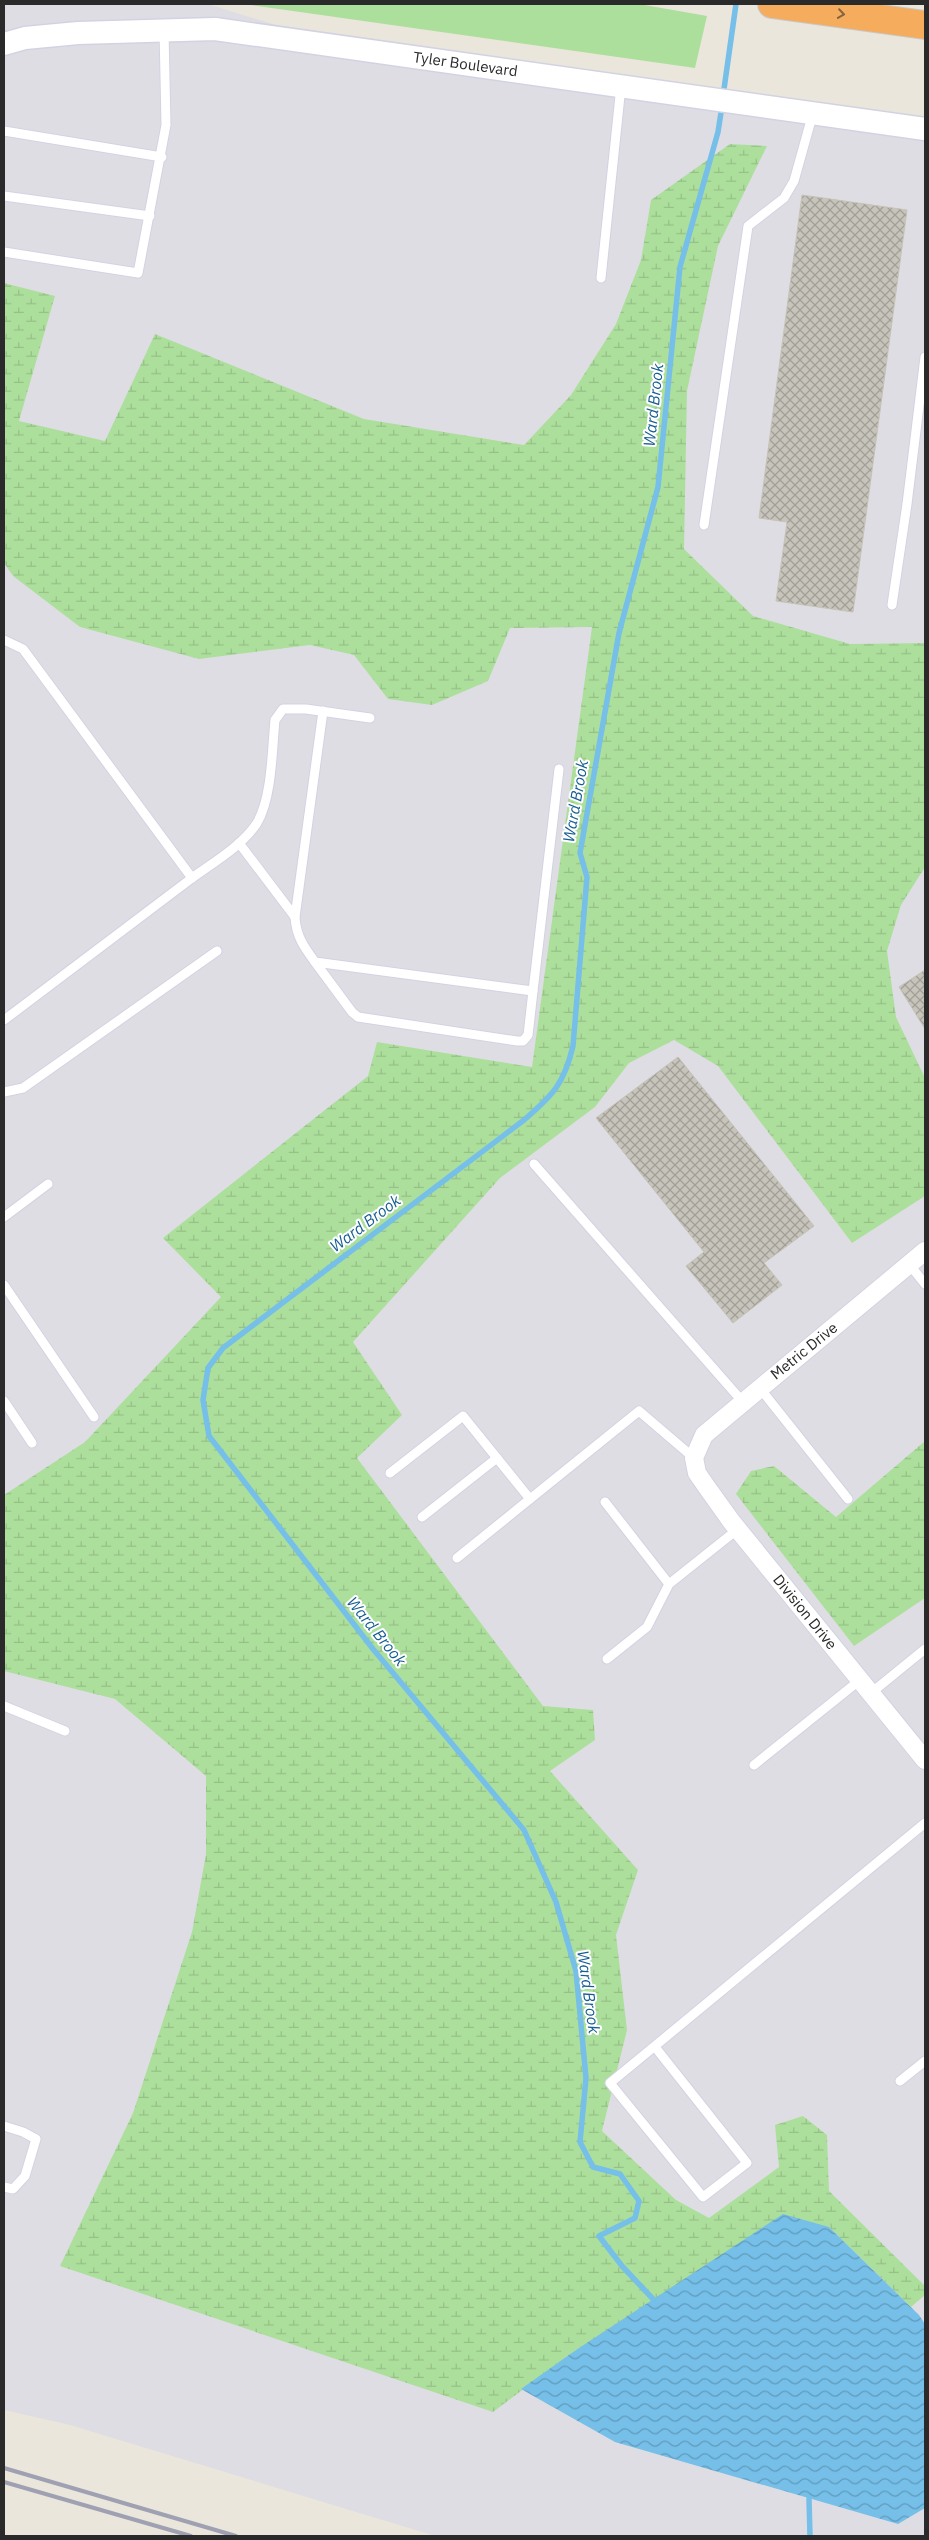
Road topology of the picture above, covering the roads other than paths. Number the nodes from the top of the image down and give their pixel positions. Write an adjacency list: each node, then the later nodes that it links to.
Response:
1 (782, 6): 2 (highway, one-way to 2)
2 (925, 26)
3 (164, 30): 4 (street, Tyler Boulevard); 5 (street, Tyler Boulevard); 9 (lane)
4 (4, 44)
5 (621, 86): 6 (street, Tyler Boulevard); 13 (lane)
6 (813, 113): 7 (street, Tyler Boulevard); 15 (lane)
7 (925, 129)
8 (4, 131): 9 (lane)
9 (162, 157): 11 (lane)
10 (4, 196): 11 (lane)
11 (150, 216): 12 (lane)
12 (4, 252)
13 (601, 278)
14 (925, 357): 16 (lane)
15 (704, 524)
16 (892, 605)
17 (4, 640): 22 (lane)
18 (323, 711): 19 (lane); 21 (lane); 23 (lane)
19 (370, 718)
20 (559, 769): 26 (lane)
21 (239, 843): 22 (lane); 23 (lane)
22 (192, 878): 27 (lane)
23 (295, 917): 25 (lane)
24 (217, 951): 28 (lane)
25 (315, 962): 26 (lane); 26 (lane)
26 (533, 992)
27 (4, 1020)
28 (4, 1092)
29 (534, 1164): 38 (lane)
30 (48, 1184): 31 (lane)
31 (4, 1217)
32 (925, 1251): 33 (street, Metric Drive)
33 (909, 1264): 34 (lane); 36 (street, Metric Drive)
34 (925, 1284)
35 (4, 1285): 39 (lane)
36 (759, 1387): 38 (street, Metric Drive); 45 (lane)
37 (4, 1401): 40 (lane)
38 (742, 1402): 42 (street, Metric Drive)
39 (94, 1417)
40 (32, 1443)
41 (497, 1458): 43 (lane); 44 (lane); 47 (lane)
42 (694, 1458): 44 (lane); 48 (street, Division Drive)
43 (390, 1473)
44 (530, 1499): 49 (lane)
45 (848, 1499)
46 (605, 1502): 50 (lane)
47 (422, 1517)
48 (738, 1529): 50 (lane); 53 (street, Division Drive)
49 (457, 1558)
50 (669, 1584): 52 (lane)
51 (925, 1649): 53 (lane)
52 (607, 1659)
53 (866, 1687): 56 (street, Division Drive); 57 (lane)
54 (4, 1706): 55 (lane)
55 (65, 1732)
56 (925, 1760)
57 (754, 1765)
58 (925, 1823): 59 (lane)
59 (655, 2047): 59 (lane)
60 (925, 2061): 61 (lane)
61 (900, 2081)
62 (4, 2126): 63 (lane)
63 (4, 2187)

